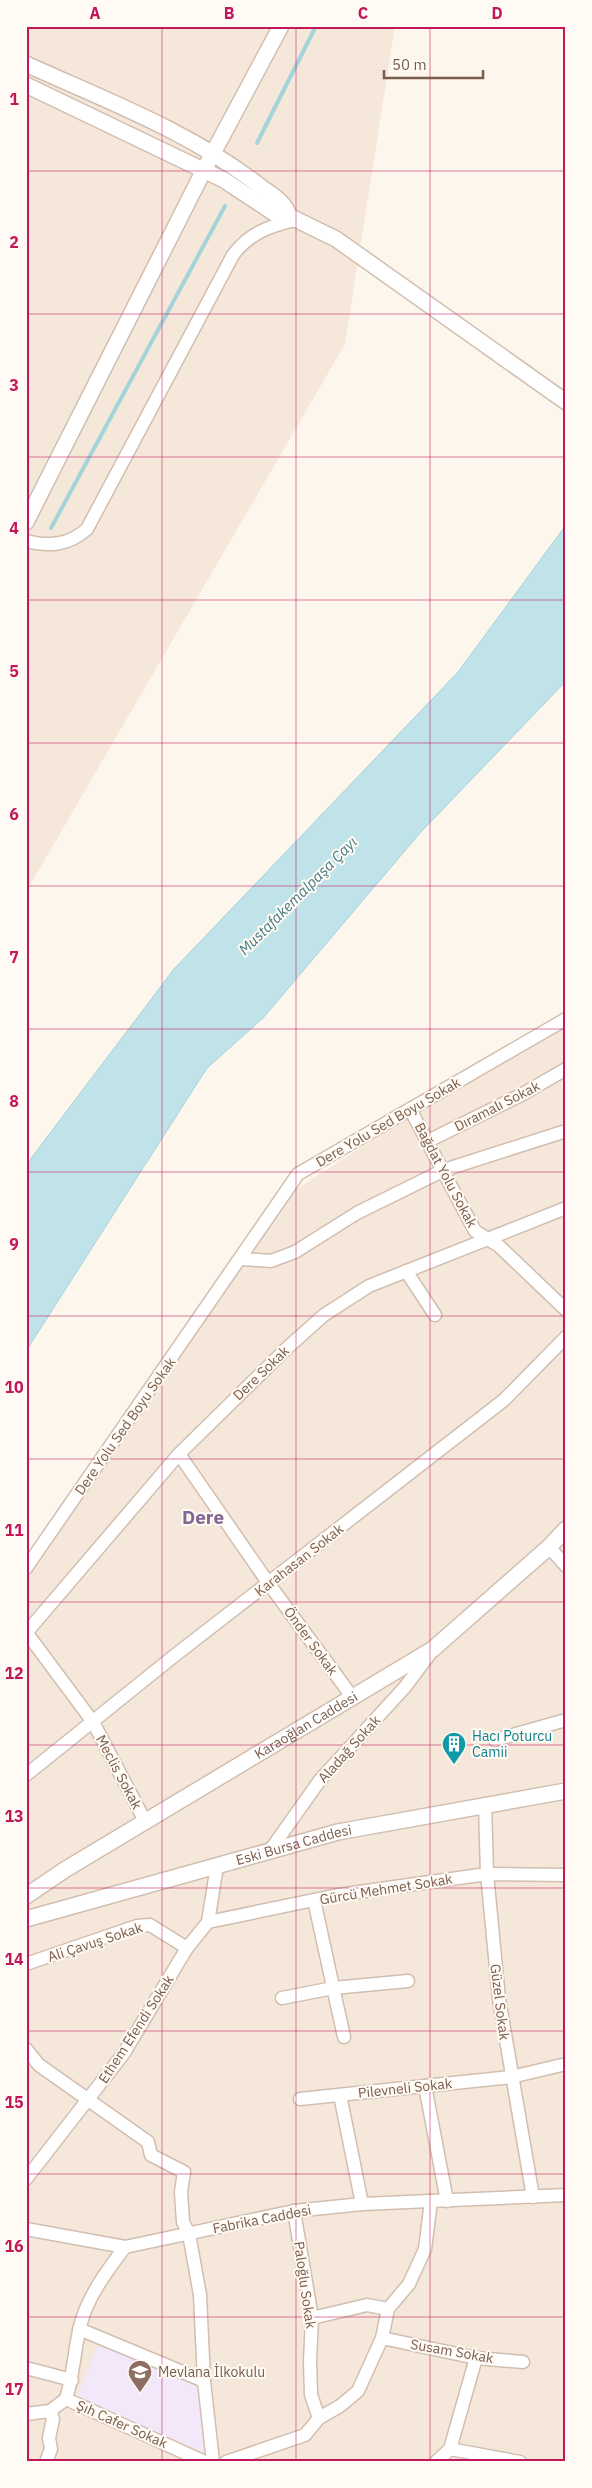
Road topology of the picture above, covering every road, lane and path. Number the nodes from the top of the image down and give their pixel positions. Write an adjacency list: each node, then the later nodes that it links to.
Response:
1 (281, 26): 4 (street)
2 (26, 64): 4 (street)
3 (26, 84): 5 (street)
4 (214, 152): 5 (street); 6 (street)
5 (204, 170): 6 (street); 8 (street)
6 (292, 218): 7 (street); 9 (street)
7 (566, 402)
8 (26, 522)
9 (26, 541)
10 (566, 1019): 12 (street, Dere Yolu Sed Boyu Sokak)
11 (566, 1069): 14 (street, Dıramalı Sokak)
12 (410, 1109): 14 (street, Bağdat Yolu Sokak); 18 (street, Dere Yolu Sed Boyu Sokak)
13 (566, 1131): 15 (street)
14 (428, 1141): 15 (street, Bağdat Yolu Sokak)
15 (444, 1170): 17 (street, Bağdat Yolu Sokak); 18 (street)
16 (566, 1208): 17 (street, Dere Sokak)
17 (485, 1238): 19 (street, Dere Sokak); 20 (street, Bağdat Yolu Sokak)
18 (242, 1258): 27 (street, Dere Yolu Sed Boyu Sokak)
19 (406, 1271): 21 (street); 23 (street, Dere Sokak)
20 (566, 1310)
21 (435, 1315)
22 (566, 1337): 28 (street, Karahasan Sokak)
23 (179, 1454): 28 (street, Önder Sokak); 29 (street, Dere Sokak)
24 (566, 1529): 25 (street, Karaoğlan Caddesi)
25 (549, 1548): 26 (street); 30 (street, Karaoğlan Caddesi)
26 (566, 1566)
27 (26, 1568)
28 (269, 1584): 31 (street, Önder Sokak); 33 (street, Karahasan Sokak)
29 (26, 1632): 33 (street, Meclis Sokak)
30 (433, 1649): 31 (street, Karaoğlan Caddesi); 39 (street, Aladağ Sokak)
31 (353, 1698): 38 (street, Karaoğlan Caddesi)
32 (566, 1720): 34 (street)
33 (93, 1722): 35 (street, Karahasan Sokak); 38 (street, Meclis Sokak)
34 (495, 1740)
35 (26, 1775)
36 (566, 1791): 37 (street, Eski Bursa Caddesi)
37 (485, 1804): 39 (street, Eski Bursa Caddesi); 41 (street, Güzel Sokak)
38 (145, 1821): 43 (street, Karaoğlan Caddesi)
39 (269, 1852): 40 (street, Eski Bursa Caddesi)
40 (217, 1866): 45 (street, Eski Bursa Caddesi); 46 (street, Ethem Efendi Sokak)
41 (487, 1874): 42 (street, Gürcü Mehmet Sokak); 44 (street, Gürcü Mehmet Sokak); 55 (street, Güzel Sokak)
42 (566, 1874)
43 (26, 1896)
44 (314, 1900): 46 (street, Gürcü Mehmet Sokak); 50 (street)
45 (26, 1919)
46 (208, 1922): 47 (street, Ethem Efendi Sokak)
47 (188, 1948): 48 (street, Ali Çavuş Sokak); 59 (street, Ethem Efendi Sokak)
48 (26, 1964)
49 (408, 1981): 50 (street)
50 (333, 1988): 51 (street); 52 (street)
51 (282, 1998)
52 (344, 2037)
53 (26, 2049): 59 (street)
54 (566, 2064): 55 (street, Pilevneli Sokak)
55 (511, 2077): 56 (street, Pilevneli Sokak); 62 (street, Güzel Sokak)
56 (425, 2086): 57 (street, Pilevneli Sokak); 64 (street)
57 (340, 2095): 58 (street, Pilevneli Sokak); 65 (street)
58 (300, 2099)
59 (88, 2101): 60 (street, Ethem Efendi Sokak); 68 (street)
60 (27, 2176)
61 (566, 2195): 62 (street, Fabrika Caddesi)
62 (533, 2198): 64 (street, Fabrika Caddesi)
63 (431, 2201): 64 (street, Fabrika Caddesi); 65 (street, Fabrika Caddesi); 70 (street)
64 (447, 2201)
65 (362, 2204): 66 (street, Fabrika Caddesi)
66 (294, 2211): 68 (street, Fabrika Caddesi); 71 (street, Paloğlu Sokak)
67 (26, 2229): 69 (street)
68 (188, 2234): 69 (street, Fabrika Caddesi); 78 (street)
69 (125, 2247): 72 (street)
70 (388, 2309): 71 (street); 73 (street)
71 (312, 2318): 82 (street, Paloğlu Sokak)
72 (79, 2329): 77 (street); 78 (street)
73 (382, 2338): 74 (street, Susam Sokak); 82 (street)
74 (476, 2358): 75 (street, Susam Sokak); 83 (street)
75 (523, 2362)
76 (26, 2368): 77 (street)
77 (72, 2380): 79 (street)
78 (204, 2381): 86 (street)
79 (66, 2399): 80 (street); 85 (street, Şıh Cafer Sokak)
80 (50, 2411): 81 (street); 84 (street)
81 (26, 2414)
82 (319, 2418): 87 (street)
83 (450, 2448): 88 (street); 89 (street)
84 (46, 2462)
85 (205, 2462)
86 (213, 2462)
87 (226, 2462)
88 (436, 2462)
89 (520, 2462)

